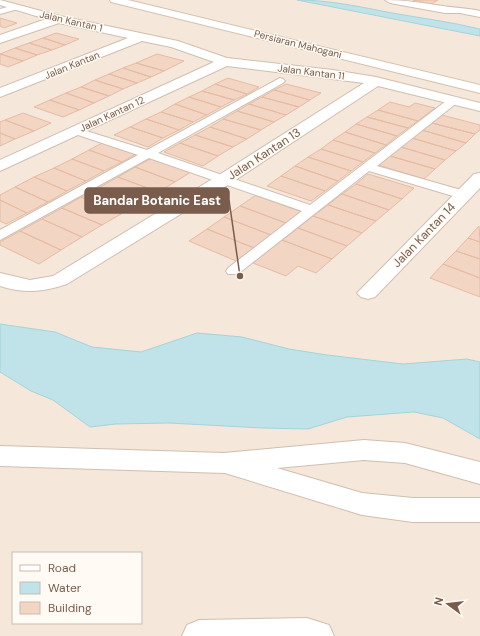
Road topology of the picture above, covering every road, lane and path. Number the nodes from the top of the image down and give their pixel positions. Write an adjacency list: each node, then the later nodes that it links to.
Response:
1 (116, 0): 15 (street, Persiaran Mahogani)
2 (390, 0): 6 (street)
3 (474, 0): 6 (street)
4 (0, 2): 5 (street, Jalan Kantan 1)
5 (15, 7): 7 (lane); 9 (street, Jalan Kantan 1)
6 (460, 10): 8 (street)
7 (0, 12)
8 (480, 14)
9 (58, 19): 10 (street, Jalan Kantan 1); 11 (street)
10 (143, 36): 12 (street, Jalan Kantan 11); 16 (street, Jalan Kantan)
11 (0, 38)
12 (225, 62): 14 (street, Jalan Kantan 11); 19 (street, Jalan Kantan 12)
13 (280, 81): 20 (lane)
14 (376, 81): 17 (street, Jalan Kantan 11); 24 (street, Jalan Kantan 13)
15 (480, 89)
16 (0, 93)
17 (454, 100): 18 (street, Jalan Kantan 11); 22 (lane)
18 (480, 107)
19 (76, 131): 20 (lane); 21 (street, Jalan Kantan 12)
20 (148, 154): 24 (lane); 27 (lane)
21 (0, 166)
22 (368, 167): 25 (lane); 26 (lane)
23 (480, 178): 25 (street, Jalan Kantan 14)
24 (225, 179): 26 (lane); 29 (street, Jalan Kantan 13)
25 (463, 194): 30 (street, Jalan Kantan 14)
26 (312, 210): 28 (lane)
27 (0, 236)
28 (233, 271)
29 (0, 279)
30 (368, 293)
31 (0, 456): 32 (street)
32 (224, 463): 33 (street); 34 (street)
33 (480, 473)
34 (480, 510)
35 (310, 635): 36 (street)
36 (199, 636)

